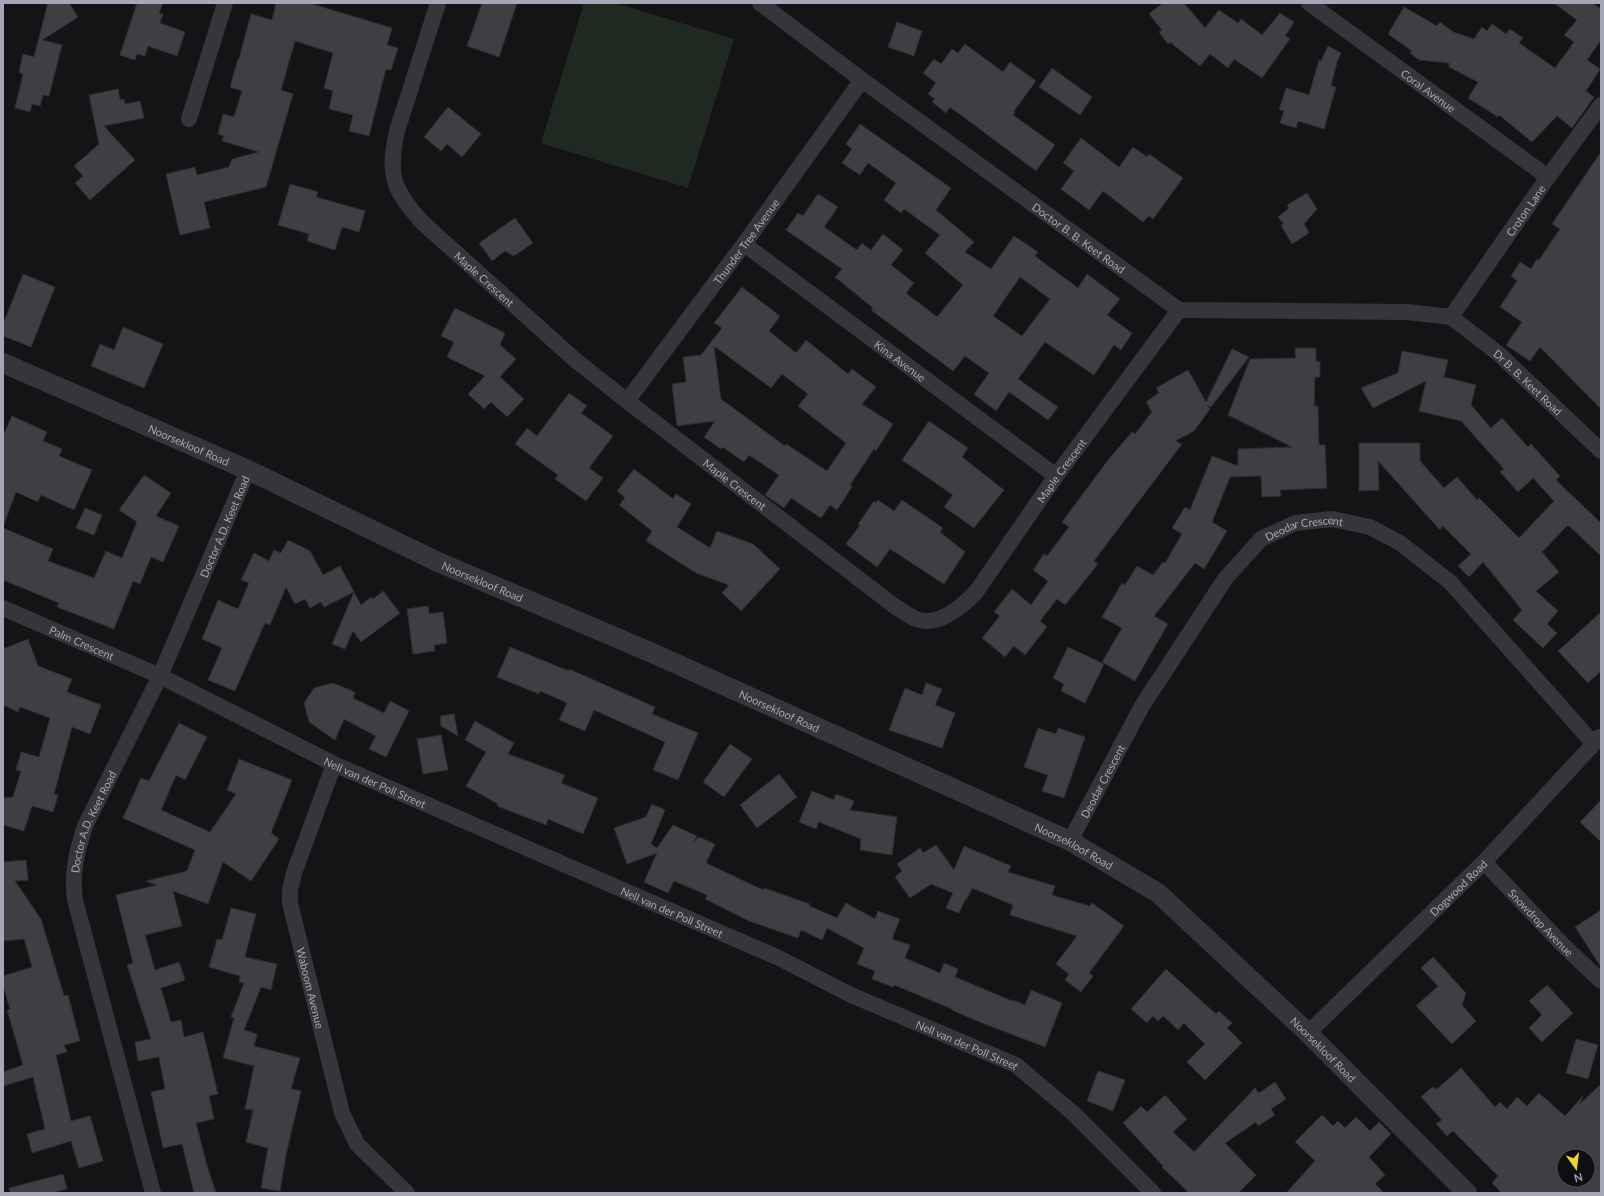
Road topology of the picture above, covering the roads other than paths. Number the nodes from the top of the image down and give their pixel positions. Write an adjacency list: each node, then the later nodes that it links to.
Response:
1 (225, 3): 7 (street)
2 (438, 3): 13 (street, Maple Crescent)
3 (760, 3): 5 (street, Doctor B. B. Keet Road)
4 (1309, 3): 8 (street, Coral Avenue)
5 (862, 80): 9 (street, Thunder Tree Avenue); 10 (street, Doctor B. B. Keet Road)
6 (1601, 105): 8 (street, Croton Lane)
7 (189, 119)
8 (1548, 178): 11 (street, Croton Lane)
9 (744, 244): 13 (street, Thunder Tree Avenue); 16 (street, Kina Avenue)
10 (1178, 310): 11 (street); 16 (street, Maple Crescent)
11 (1451, 317): 14 (street, Dr B. B. Keet Road)
12 (3, 363): 15 (street, Noorsekloof Road)
13 (627, 402): 16 (street, Maple Crescent)
14 (1601, 451)
15 (248, 470): 18 (street, Doctor A.D. Keet Road); 21 (street, Noorsekloof Road)
16 (1056, 476)
17 (3, 608): 18 (street, Palm Crescent)
18 (160, 676): 20 (street, Nell van der Poll Street); 25 (street, Doctor A.D. Keet Road)
19 (1597, 739): 21 (street, Deodar Crescent); 22 (street, Dogwood Road)
20 (334, 764): 26 (street, Waboom Avenue); 27 (street, Nell van der Poll Street)
21 (1070, 841): 24 (street, Noorsekloof Road)
22 (1484, 862): 23 (street, Snowdrop Avenue); 24 (street, Dogwood Road)
23 (1601, 981)
24 (1308, 1033): 28 (street, Noorsekloof Road)
25 (153, 1193)
26 (407, 1193)
27 (1153, 1193)
28 (1466, 1193)

